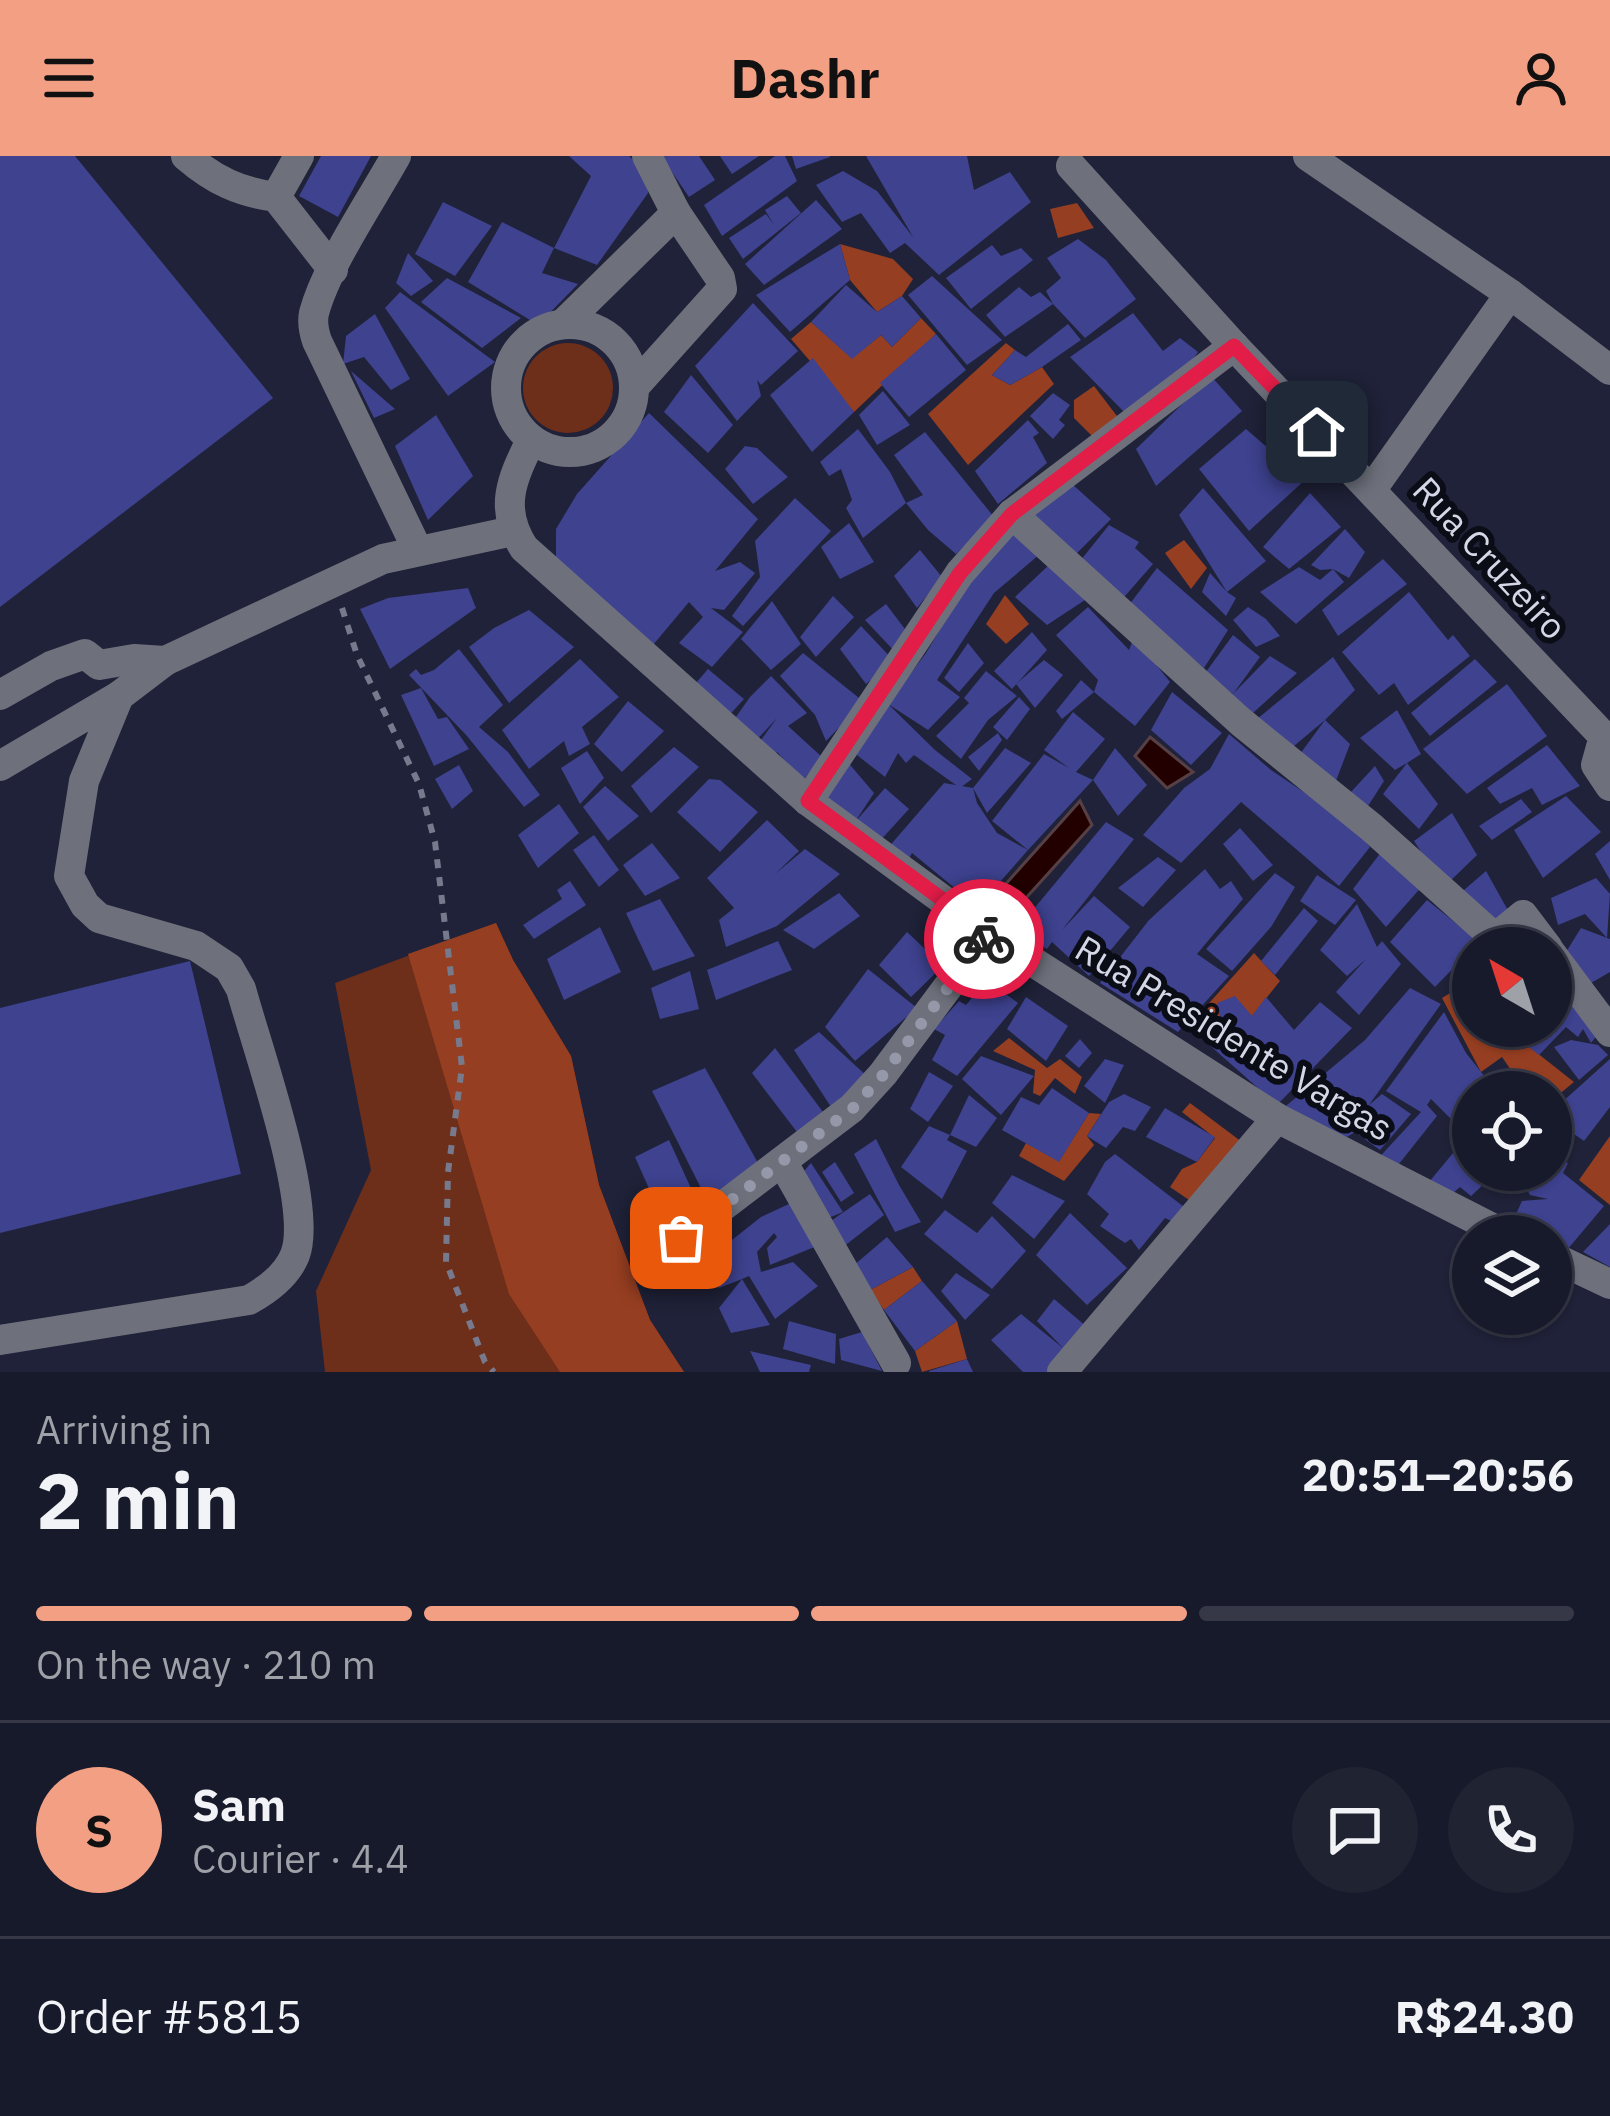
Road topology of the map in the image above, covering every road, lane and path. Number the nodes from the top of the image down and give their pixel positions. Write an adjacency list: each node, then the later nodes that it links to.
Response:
1 (186, 156): 7 (street)
2 (299, 156): 8 (street)
3 (396, 156): 10 (street)
4 (646, 156): 9 (street)
5 (1308, 156): 11 (street)
6 (1068, 159): 13 (street, Rua Cruzeiro)
7 (218, 167): 8 (street)
8 (277, 196): 10 (street)
9 (676, 213): 12 (street); 15 (street)
10 (333, 271): 20 (street)
11 (1510, 294): 14 (street); 17 (street)
12 (563, 324): 15 (street); 16 (street)
13 (1234, 346): 17 (street, Rua Cruzeiro); 18 (street)
14 (1610, 370)
15 (634, 386): 16 (street)
16 (531, 440): 19 (street)
17 (1372, 489): 25 (street, Rua Cruzeiro)
18 (1012, 514): 28 (street); 29 (street)
19 (513, 531): 20 (street); 28 (street, Rua Presidente Vargas)
20 (418, 551): 21 (street)
21 (333, 581): 22 (street); 43 (path)
22 (165, 661): 23 (street); 24 (street)
23 (0, 695)
24 (119, 696): 26 (street); 41 (street)
25 (1609, 739): 27 (street, Rua Cruzeiro)
26 (0, 766)
27 (1610, 786)
28 (808, 801): 32 (street, Rua Presidente Vargas)
29 (1483, 927)
30 (1508, 927): 31 (street)
31 (1532, 927)
32 (988, 933): 35 (street, Rua Presidente Vargas); 36 (street)
33 (1572, 981): 34 (street)
34 (1610, 1032)
35 (1277, 1118): 37 (street, Rua Presidente Vargas); 44 (street)
36 (783, 1163): 38 (street); 42 (street)
37 (1467, 1215)
38 (681, 1238)
39 (1572, 1266): 40 (street)
40 (1610, 1284)
41 (0, 1340)
42 (896, 1363)
43 (494, 1372)
44 (1062, 1372)

